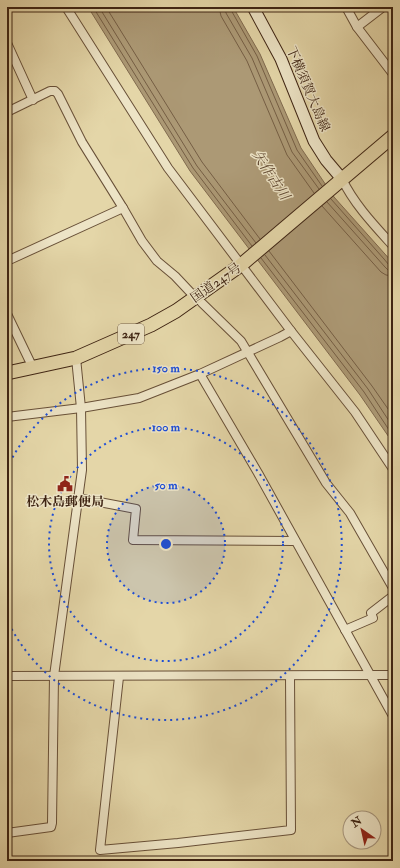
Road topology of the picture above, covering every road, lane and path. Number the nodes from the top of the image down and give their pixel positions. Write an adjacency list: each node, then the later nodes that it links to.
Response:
1 (66, 7): 15 (street)
2 (253, 7): 11 (main road, 下横須賀大島線)
3 (346, 7): 5 (street)
4 (383, 7): 5 (street)
5 (356, 27): 7 (street)
6 (7, 43): 8 (street)
7 (393, 74)
8 (33, 100): 9 (street); 12 (street)
9 (7, 112)
10 (393, 136): 11 (highway, 国道247号 / 247)
11 (342, 179): 13 (street); 15 (highway, 国道247号 / 247)
12 (123, 208): 14 (street); 16 (street)
13 (393, 246)
14 (7, 261)
15 (241, 265): 19 (street); 21 (highway, 国道247号 / 247)
16 (190, 293)
17 (202, 303): 20 (street)
18 (7, 314): 22 (street)
19 (291, 331): 20 (street); 27 (street)
20 (248, 352): 24 (street); 30 (street)
21 (76, 358): 22 (highway, 国道247号 / 247); 25 (street)
22 (34, 368): 23 (highway, 国道247号 / 247)
23 (7, 373)
24 (200, 374): 25 (street); 29 (street)
25 (81, 408): 26 (street); 28 (street)
26 (7, 417)
27 (393, 469)
28 (78, 498): 29 (street); 34 (street)
29 (295, 541): 32 (street)
30 (393, 588)
31 (393, 596): 32 (street)
32 (345, 630): 37 (street)
33 (7, 676): 34 (street)
34 (54, 676): 35 (street); 40 (street)
35 (119, 676): 36 (street); 36 (street)
36 (290, 676): 37 (street)
37 (370, 676): 38 (street); 39 (street)
38 (393, 676)
39 (393, 716)
40 (7, 833)

